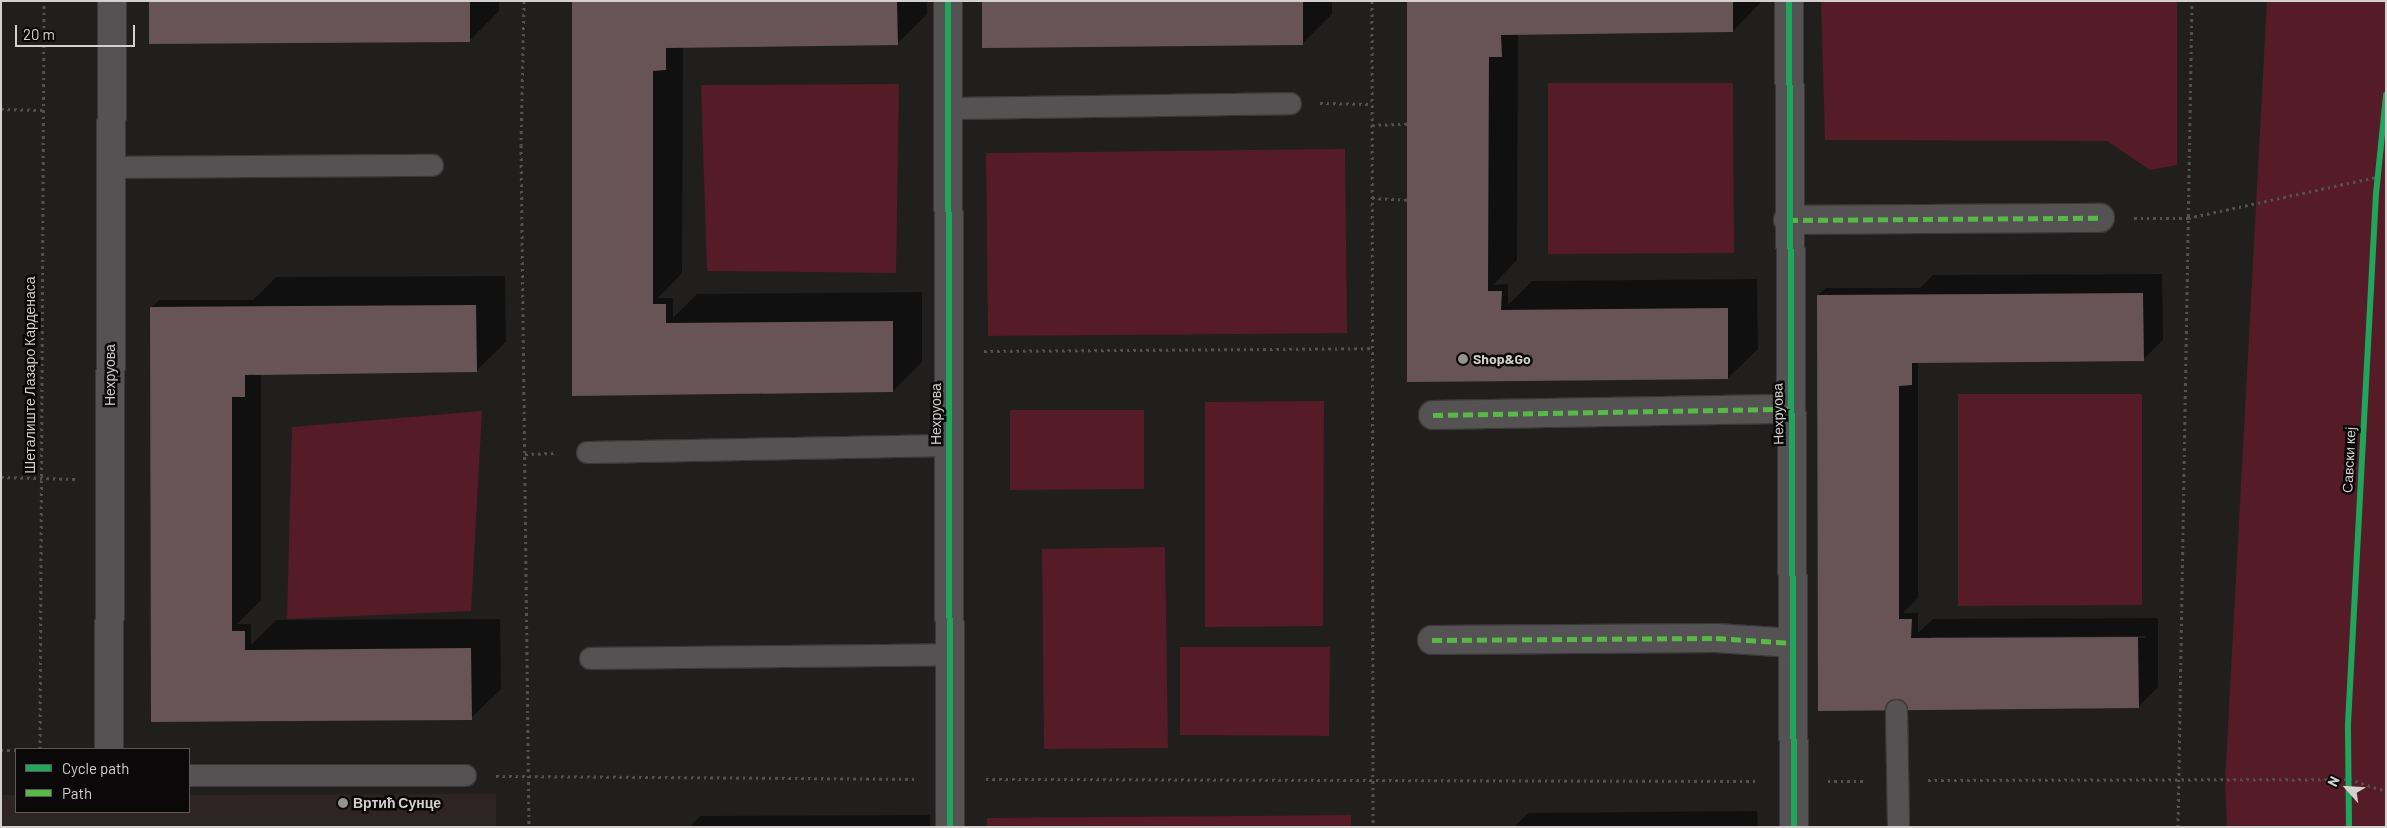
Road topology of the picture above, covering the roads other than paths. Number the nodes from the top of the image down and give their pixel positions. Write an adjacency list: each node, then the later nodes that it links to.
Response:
1 (112, 1): 7 (street, Нехруова)
2 (948, 1): 5 (street, Нехруова)
3 (1789, 1): 9 (street, Нехруова)
4 (1290, 103): 5 (lane)
5 (948, 108): 12 (street, Нехруова)
6 (432, 165): 7 (lane)
7 (111, 167): 19 (street, Нехруова)
8 (2100, 218): 9 (street)
9 (1788, 220): 10 (street, Нехруова)
10 (1791, 410): 11 (street, Нехруова); 15 (street, Нехруова)
11 (1433, 415)
12 (948, 445): 13 (lane); 16 (street, Нехруова)
13 (587, 452)
14 (1432, 640): 15 (street)
15 (1793, 643): 23 (street, Нехруова)
16 (949, 654): 17 (lane); 22 (street, Нехруова)
17 (590, 658)
18 (1896, 710): 24 (lane)
19 (109, 748)
20 (190, 775): 21 (lane)
21 (465, 775)
22 (950, 827)
23 (1794, 827)
24 (1898, 827)

